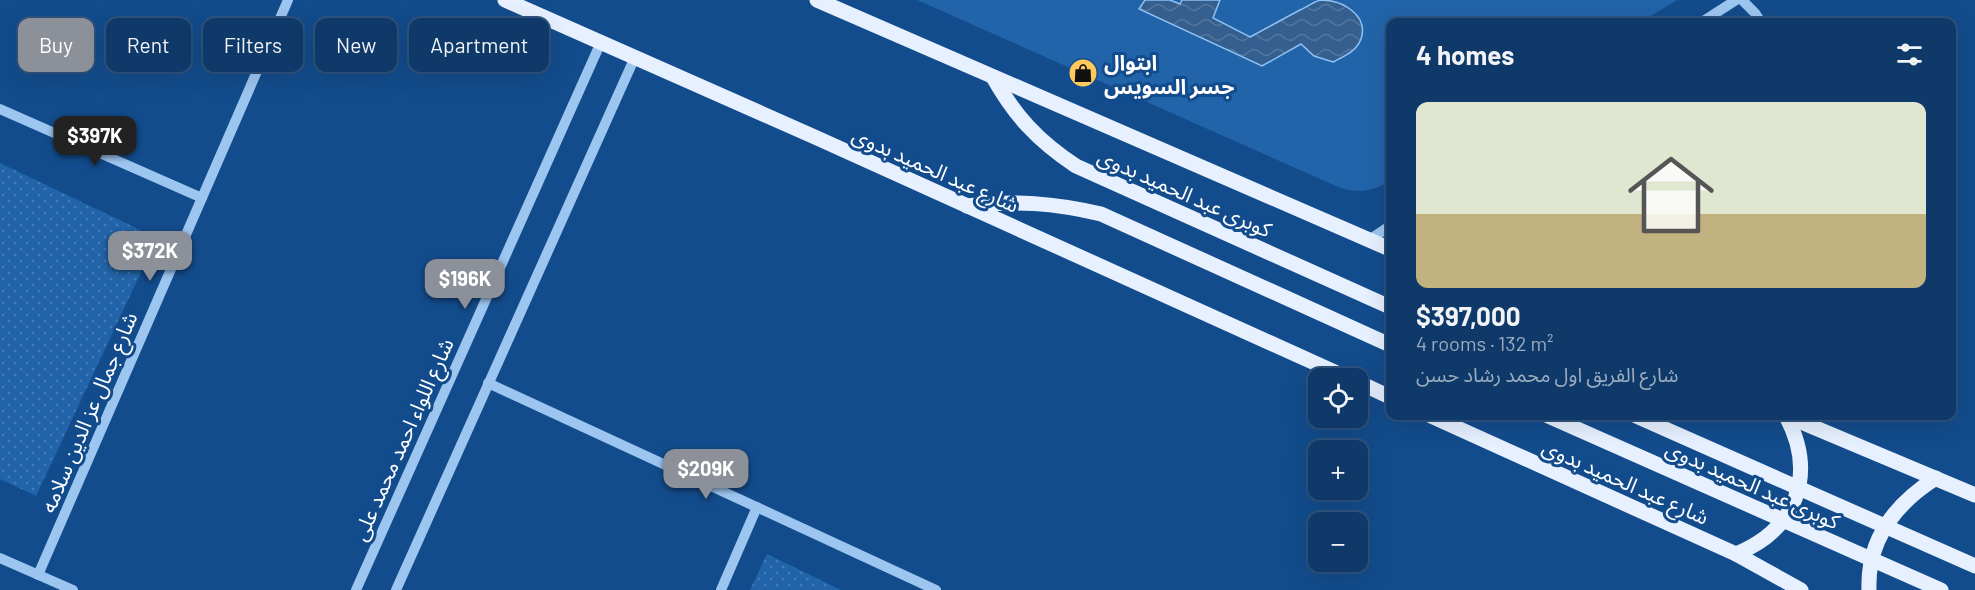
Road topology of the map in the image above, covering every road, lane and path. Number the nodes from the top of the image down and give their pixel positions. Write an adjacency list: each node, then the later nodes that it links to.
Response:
1 (288, 0): 12 (street, شارع جمال عز الدين سلامه)
2 (505, 0): 8 (main road, شارع عبد الحميد بدوى)
3 (817, 0): 10 (main road)
4 (1736, 0): 6 (street)
5 (1742, 0): 7 (street)
6 (1708, 18)
7 (1758, 18)
8 (601, 42): 9 (main road, شارع عبد الحميد بدوى); 36 (street, شارع اللواء احمد محمد على)
9 (635, 57): 13 (main road, شارع عبد الحميد بدوى); 20 (street)
10 (993, 76): 15 (main road); 17 (main road, كوبرى عبد الحميد بدوى)
11 (0, 109): 12 (street)
12 (202, 198): 34 (street, شارع جمال عز الدين سلامه)
13 (967, 206): 18 (main road); 19 (main road, شارع عبد الحميد بدوى)
14 (1386, 229): 15 (street)
15 (1369, 240): 16 (main road)
16 (1386, 247)
17 (1386, 305)
18 (1386, 343)
19 (1326, 368)
20 (488, 383): 30 (street); 37 (street)
21 (1368, 387): 22 (main road)
22 (1386, 395)
23 (1440, 420): 31 (main road, شارع عبد الحميد بدوى)
24 (1557, 420): 42 (main road, كوبرى عبد الحميد بدوى)
25 (1644, 420): 33 (main road, كوبرى عبد الحميد بدوى)
26 (1789, 420): 31 (main road)
27 (1797, 420): 28 (main road)
28 (1936, 478): 29 (main road); 41 (main road)
29 (1975, 495)
30 (757, 507): 38 (street); 39 (street)
31 (1736, 554): 40 (main road, شارع عبد الحميد بدوى)
32 (0, 558): 34 (street)
33 (1975, 566)
34 (38, 575): 35 (street)
35 (73, 590)
36 (356, 590)
37 (396, 590)
38 (721, 590)
39 (936, 590)
40 (1802, 590)
41 (1869, 590)
42 (1941, 590)

